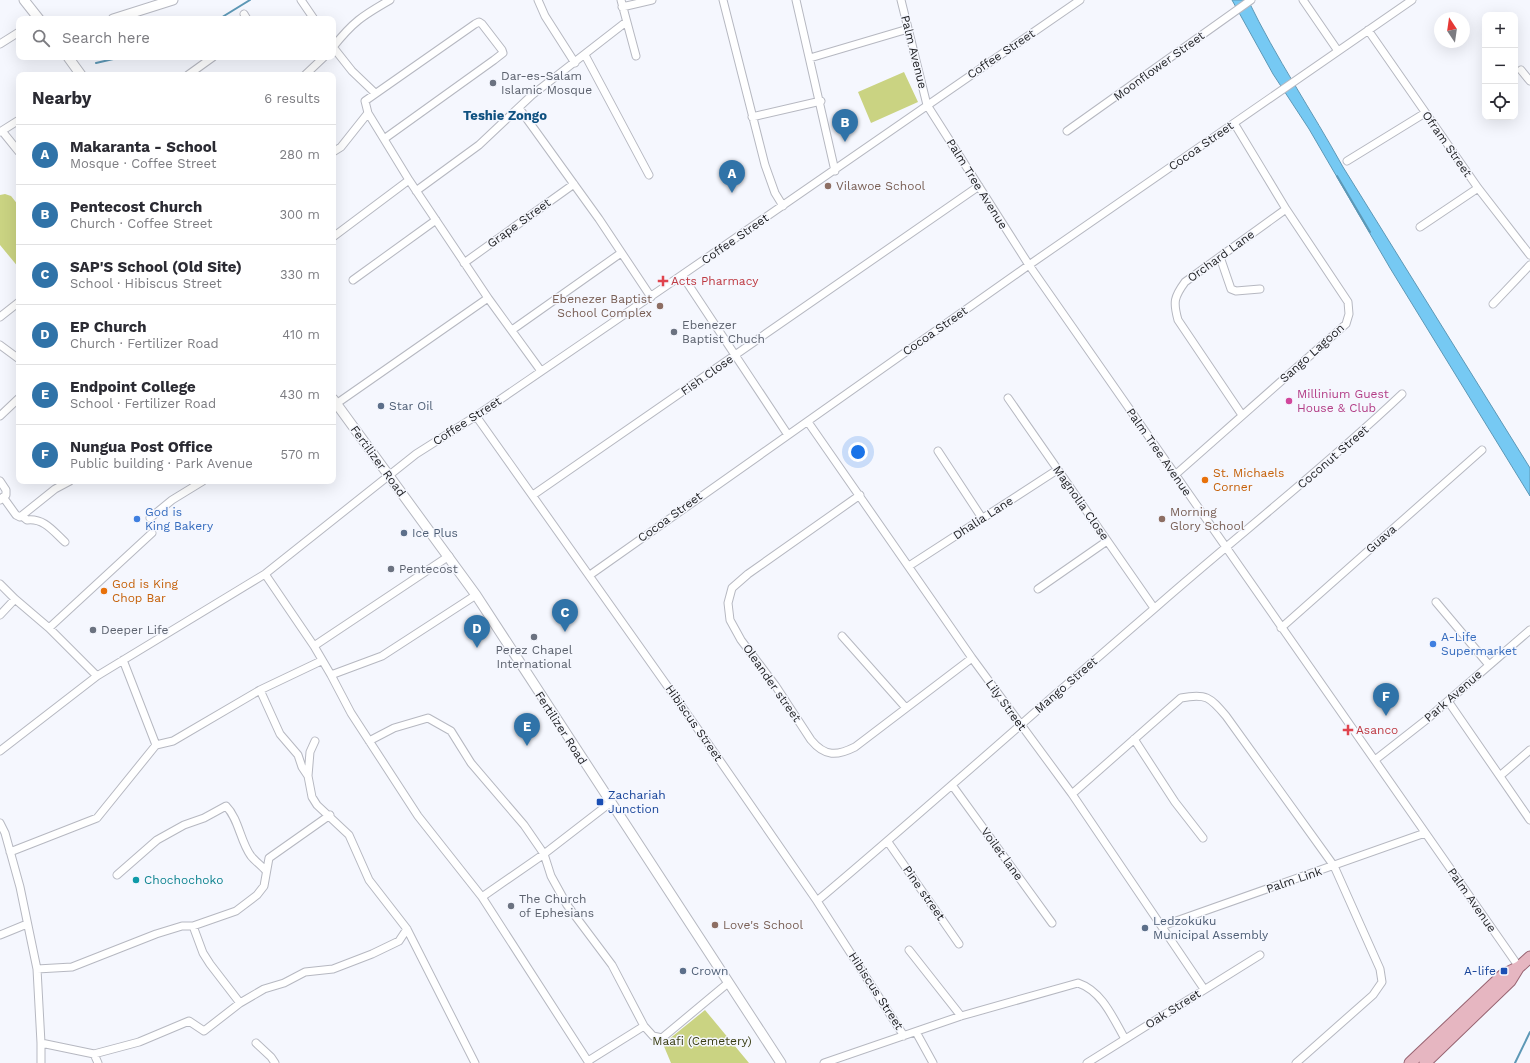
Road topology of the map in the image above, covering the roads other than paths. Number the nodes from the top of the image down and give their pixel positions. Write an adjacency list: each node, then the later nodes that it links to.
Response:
1 (24, 0): 15 (street)
2 (173, 0): 16 (street)
3 (301, 0): 17 (street)
4 (390, 0): 22 (street)
5 (538, 0): 32 (street)
6 (652, 0): 14 (street)
7 (722, 0): 44 (street)
8 (796, 0): 28 (street)
9 (901, 0): 19 (street, Palm Avenue)
10 (1080, 0): 40 (street, Coffee Street)
11 (1251, 0): 48 (street, Moonflower Street)
12 (1303, 0): 25 (street)
13 (1412, 0): 20 (street)
14 (622, 4): 18 (street)
15 (37, 16)
16 (122, 16)
17 (312, 16)
18 (626, 22): 26 (street); 27 (street)
19 (908, 29): 28 (street); 40 (street, Palm Avenue)
20 (1368, 30): 25 (street); 43 (street, Ofram Street)
21 (16, 34): 23 (street)
22 (336, 43)
23 (0, 44)
24 (336, 51): 38 (street)
25 (1338, 51): 46 (street, Cocoa Street)
26 (585, 55): 32 (street); 54 (street)
27 (636, 56)
28 (810, 58): 39 (street)
29 (70, 60): 34 (street)
30 (209, 60): 35 (street)
31 (321, 60): 36 (street)
32 (575, 63): 41 (street)
33 (1521, 70): 37 (street)
34 (79, 72)
35 (192, 72)
36 (308, 72)
37 (1530, 80)
38 (375, 93): 42 (street); 49 (street)
39 (821, 101): 44 (street); 53 (street)
40 (928, 105): 53 (street, Coffee Street); 57 (street, Palm Tree Avenue)
41 (519, 108): 56 (street); 59 (street)
42 (368, 113): 49 (street); 51 (street)
43 (1425, 113): 52 (street); 58 (street, Ofram Street)
44 (752, 117): 60 (street)
45 (16, 122): 47 (street)
46 (1234, 124): 61 (street, Sango Lagoon); 69 (street, Cocoa Street)
47 (1, 131): 50 (street)
48 (1067, 131)
49 (384, 139): 55 (street)
50 (16, 148)
51 (336, 150)
52 (1347, 161)
53 (835, 170): 60 (street, Coffee Street)
54 (649, 175)
55 (409, 180): 59 (street); 64 (street)
56 (574, 184): 65 (street); 68 (street, Grape Street)
57 (978, 186): 69 (street, Palm Tree Avenue); 81 (street, Fish Close)
58 (1478, 188): 63 (street); 66 (street, Ofram Street)
59 (416, 190): 62 (street)
60 (783, 206): 71 (street, Coffee Street)
61 (1286, 209): 67 (street, Orchard Lane); 89 (street, Sango Lagoon)
62 (436, 220): 68 (street); 72 (street)
63 (1420, 227)
64 (336, 235)
65 (621, 253): 74 (street); 79 (street)
66 (1530, 255)
67 (1220, 257): 73 (street); 89 (street, Orchard Lane)
68 (464, 263): 75 (street)
69 (1029, 265): 92 (street, Cocoa Street); 98 (street, Palm Tree Avenue)
70 (1530, 265): 76 (street)
71 (682, 275): 74 (street, Coffee Street); 81 (street)
72 (353, 280)
73 (1260, 289)
74 (651, 297): 83 (street, Coffee Street)
75 (488, 298): 79 (street); 87 (street)
76 (1493, 304)
77 (16, 305): 78 (street)
78 (0, 318)
79 (512, 330): 83 (street)
80 (0, 345): 82 (street)
81 (736, 355): 93 (street); 102 (street, Fish Close)
82 (16, 357)
83 (541, 371): 91 (street, Coffee Street)
84 (1402, 394): 111 (street, Coconut Street)
85 (1008, 398): 96 (street, Magnolia Close)
86 (16, 401): 90 (street)
87 (336, 401)
88 (336, 405): 97 (street, Fertilizer Road)
89 (1242, 415): 98 (street, Sango Lagoon)
90 (0, 416)
91 (476, 416): 97 (street, Coffee Street); 102 (street, Hibiscus Street)
92 (808, 422): 93 (street, Cocoa Street); 103 (street, Lily Street)
93 (788, 435): 115 (street, Cocoa Street)
94 (1482, 450): 124 (street, Guava)
95 (938, 451): 107 (street)
96 (1057, 470): 107 (street, Dhalia Lane); 109 (street, Magnolia Close)
97 (388, 475): 112 (street, Fertilizer Road); 114 (street, Coffee Street)
98 (1175, 475): 111 (street, Palm Tree Avenue)
99 (0, 480): 104 (street)
100 (64, 484): 105 (street)
101 (197, 484): 106 (street)
102 (533, 495): 115 (street, Hibiscus Street)
103 (860, 495): 113 (street, Lily Street); 136 (street, Oleander street)
104 (1, 498): 105 (street)
105 (22, 516): 110 (street)
106 (150, 518)
107 (982, 518): 113 (street, Dhalia Lane)
108 (152, 533): 123 (street)
109 (1107, 540): 117 (street); 121 (street, Magnolia Close)
110 (66, 542)
111 (1225, 547): 121 (street, Mango Street); 124 (street, Palm Tree Avenue)
112 (449, 556): 118 (street, Fertilizer Road); 127 (street)
113 (909, 566): 128 (street, Lily Street)
114 (265, 574): 127 (street); 129 (street, Coffee Street)
115 (590, 575): 162 (street, Hibiscus Street)
116 (0, 584): 119 (street)
117 (1038, 589)
118 (476, 595): 132 (street); 149 (street, Fertilizer Road)
119 (15, 600): 122 (street); 123 (street)
120 (1436, 602): 131 (street)
121 (1154, 608): 137 (street, Mango Street)
122 (0, 615)
123 (49, 628): 133 (street)
124 (1281, 628): 144 (street, Palm Tree Avenue)
125 (1530, 630): 131 (street, Park Avenue)
126 (842, 636): 136 (street)
127 (314, 646): 130 (street)
128 (972, 658): 136 (street, Oleander street); 137 (street, Lily Street)
129 (123, 660): 133 (street, Coffee Street); 141 (street)
130 (321, 660): 132 (street); 134 (street)
131 (1489, 665): 135 (street, Park Avenue)
132 (331, 675): 140 (street)
133 (97, 676): 143 (street, Coffee Street)
134 (260, 690): 141 (street); 146 (street)
135 (1448, 701): 144 (street, Park Avenue); 145 (street)
136 (906, 708)
137 (1020, 725): 147 (street, Mango Street); 148 (street, Lily Street)
138 (1134, 739): 148 (street); 154 (street); 158 (street)
139 (315, 741): 146 (street)
140 (369, 741): 157 (street); 161 (street)
141 (156, 745): 156 (street)
142 (1530, 750): 145 (street)
143 (0, 751)
144 (1375, 760): 153 (street, Palm Tree Avenue)
145 (1501, 775): 151 (street)
146 (308, 776): 150 (street)
147 (952, 785): 155 (street, Mango Street); 163 (street, Voilet lane)
148 (1072, 794): 166 (street, Lily Street)
149 (610, 803): 157 (street); 175 (street, Fertilizer Road)
150 (330, 815): 159 (street); 167 (street)
151 (1530, 820)
152 (0, 823): 156 (street)
153 (1425, 833): 158 (street, Palm Link); 173 (street, Palm Avenue)
154 (1203, 838)
155 (888, 842): 162 (street, Mango Street); 169 (street, Pine street)
156 (10, 852): 164 (street)
157 (544, 854): 161 (street); 179 (street)
158 (1334, 866): 166 (street, Palm Link); 195 (street)
159 (266, 871): 160 (street); 165 (street)
160 (117, 875)
161 (482, 897): 186 (street)
162 (817, 901): 181 (street, Hibiscus Street)
163 (1052, 923)
164 (28, 924): 168 (street); 174 (street)
165 (193, 926): 174 (street); 177 (street)
166 (1162, 926): 176 (street, Lily Street)
167 (407, 929): 177 (street); 190 (street)
168 (0, 935)
169 (960, 944)
170 (909, 950): 178 (street)
171 (1260, 955): 176 (street, Oak Street)
172 (1530, 957): 173 (main road)
173 (1519, 967): 196 (main road); 197 (main road)
174 (37, 969): 183 (street)
175 (728, 982): 179 (street); 191 (street, Fertilizer Road)
176 (1204, 989): 182 (street, Oak Street)
177 (240, 1003): 185 (street)
178 (961, 1016): 180 (street); 182 (street)
179 (644, 1026): 186 (street)
180 (916, 1032): 181 (street); 193 (street)
181 (904, 1036): 192 (street)
182 (1125, 1039): 194 (street, Oak Street)
183 (41, 1043): 185 (street); 187 (street)
184 (256, 1043): 189 (street)
185 (94, 1054): 188 (street)
186 (588, 1062)
187 (41, 1063)
188 (98, 1063)
189 (275, 1063)
190 (475, 1063)
191 (781, 1063)
192 (824, 1063)
193 (933, 1063)
194 (1087, 1063)
195 (1296, 1063)
196 (1410, 1063)
197 (1425, 1063)

